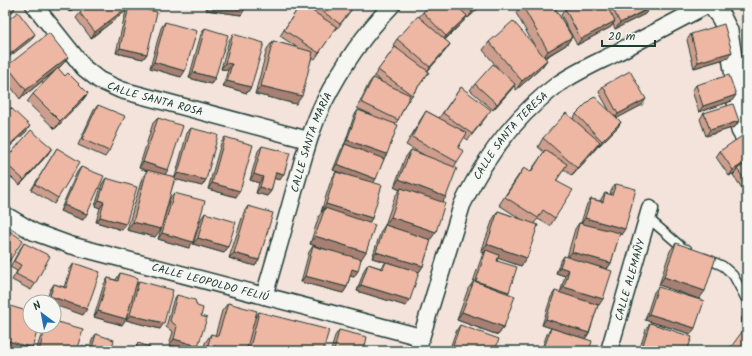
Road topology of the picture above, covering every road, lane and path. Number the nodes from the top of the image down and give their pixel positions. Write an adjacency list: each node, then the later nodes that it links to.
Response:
1 (34, 5): 5 (street, CALLE SANTA ROSA)
2 (392, 5): 5 (street, CALLE SANTA MARÍA)
3 (707, 5): 11 (street, CALLE SANTA TERESA)
4 (712, 5): 6 (street)
5 (308, 140): 9 (street, CALLE SANTA MARÍA)
6 (747, 140)
7 (649, 213): 10 (lane); 12 (street, CALLE ALEMAÑY)
8 (5, 215): 9 (street, CALLE LEOPOLDO FELIÚ)
9 (264, 296): 11 (street, CALLE LEOPOLDO FELIÚ)
10 (747, 301)
11 (419, 344)
12 (609, 351)

